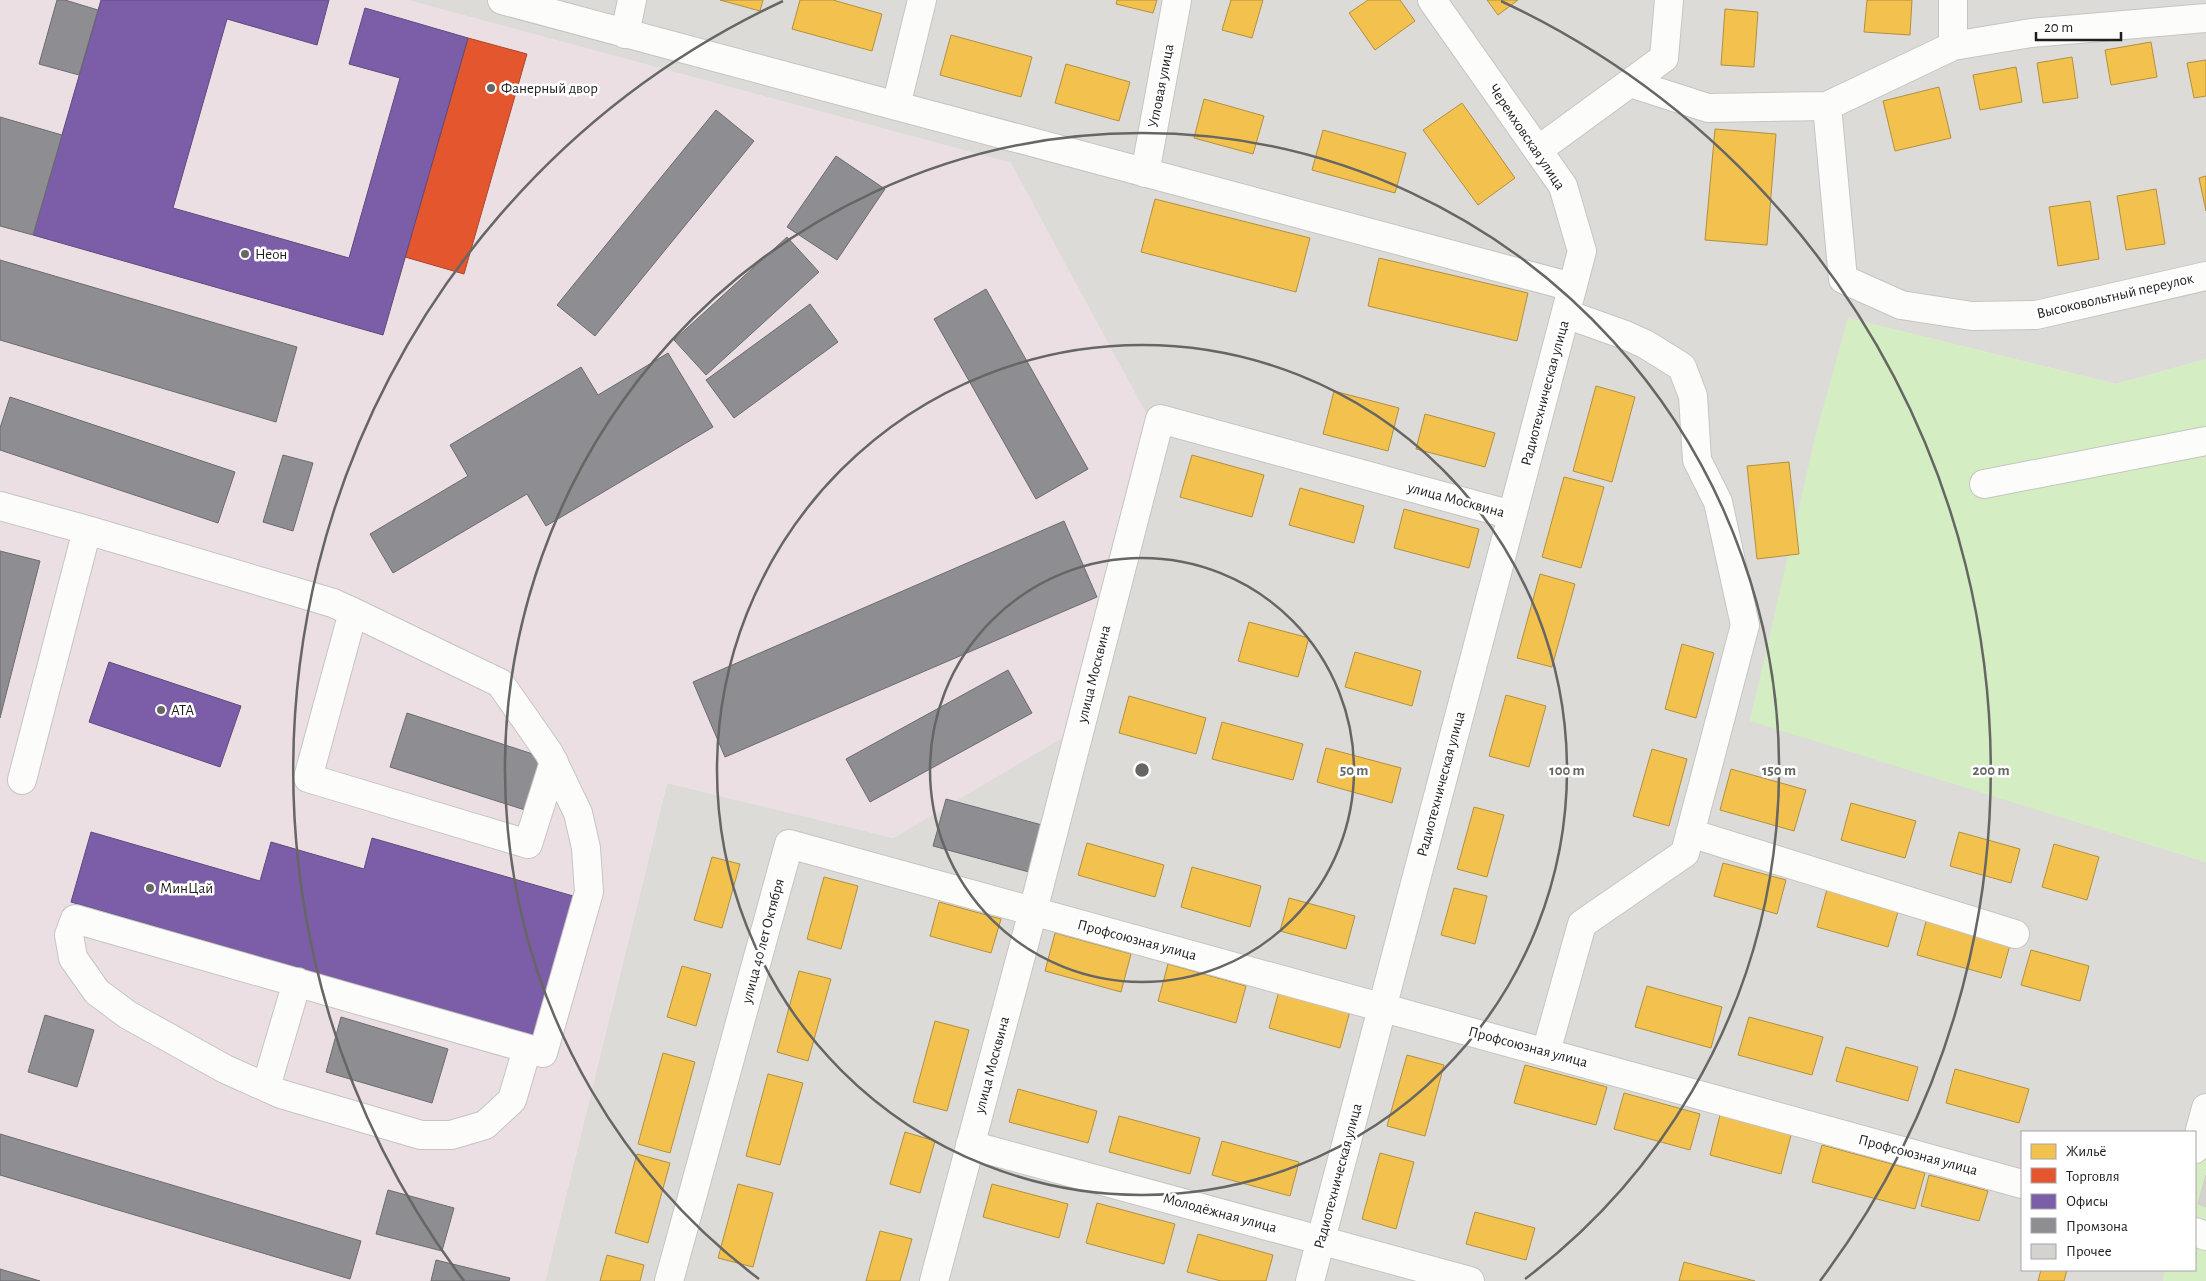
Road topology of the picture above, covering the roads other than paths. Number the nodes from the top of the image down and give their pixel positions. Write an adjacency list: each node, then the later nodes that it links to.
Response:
1 (502, 0): 9 (street)
2 (632, 0): 9 (street)
3 (922, 0): 12 (street)
4 (1177, 0): 15 (street, Угловая улица)
5 (1432, 0): 14 (street, Черемховская улица)
6 (1669, 0): 11 (street)
7 (1953, 0): 10 (street)
8 (2206, 18): 10 (street)
9 (625, 34): 12 (street)
10 (1953, 46): 13 (street)
11 (1630, 83): 13 (street); 14 (street)
12 (896, 106): 15 (street)
13 (1827, 106): 16 (street, Высоковольтный переулок)
14 (1538, 150): 17 (street, Черемховская улица)
15 (1145, 173): 17 (street)
16 (2206, 276)
17 (1572, 287): 18 (street, Радиотехническая улица)
18 (1566, 314): 22 (street, Радиотехническая улица); 27 (street)
19 (2206, 441): 20 (street)
20 (1984, 484)
21 (0, 506): 23 (street)
22 (1512, 515): 28 (street, улица Москвина); 31 (street, Радиотехническая улица)
23 (86, 530): 24 (street); 26 (street)
24 (353, 612): 25 (street); 25 (street)
25 (554, 762): 32 (street)
26 (22, 780)
27 (1690, 834): 29 (street); 33 (street)
28 (1033, 911): 31 (street, Профсоюзная улица); 36 (street, улица Москвина); 40 (street, улица 40 лет Октября)
29 (2015, 934)
30 (297, 982): 32 (street); 34 (street); 34 (street)
31 (1383, 1008): 33 (street, Профсоюзная улица); 39 (street, Радиотехническая улица)
32 (527, 1049): 34 (street)
33 (1546, 1052): 38 (street, Профсоюзная улица)
34 (266, 1087)
35 (2206, 1108): 37 (street)
36 (970, 1145): 39 (street, Молодёжная улица); 41 (street, улица Москвина)
37 (2196, 1145)
38 (2021, 1184)
39 (1321, 1241): 42 (street, Радиотехническая улица); 43 (street, Молодёжная улица)
40 (669, 1281)
41 (934, 1281)
42 (1310, 1281)
43 (1470, 1281)

